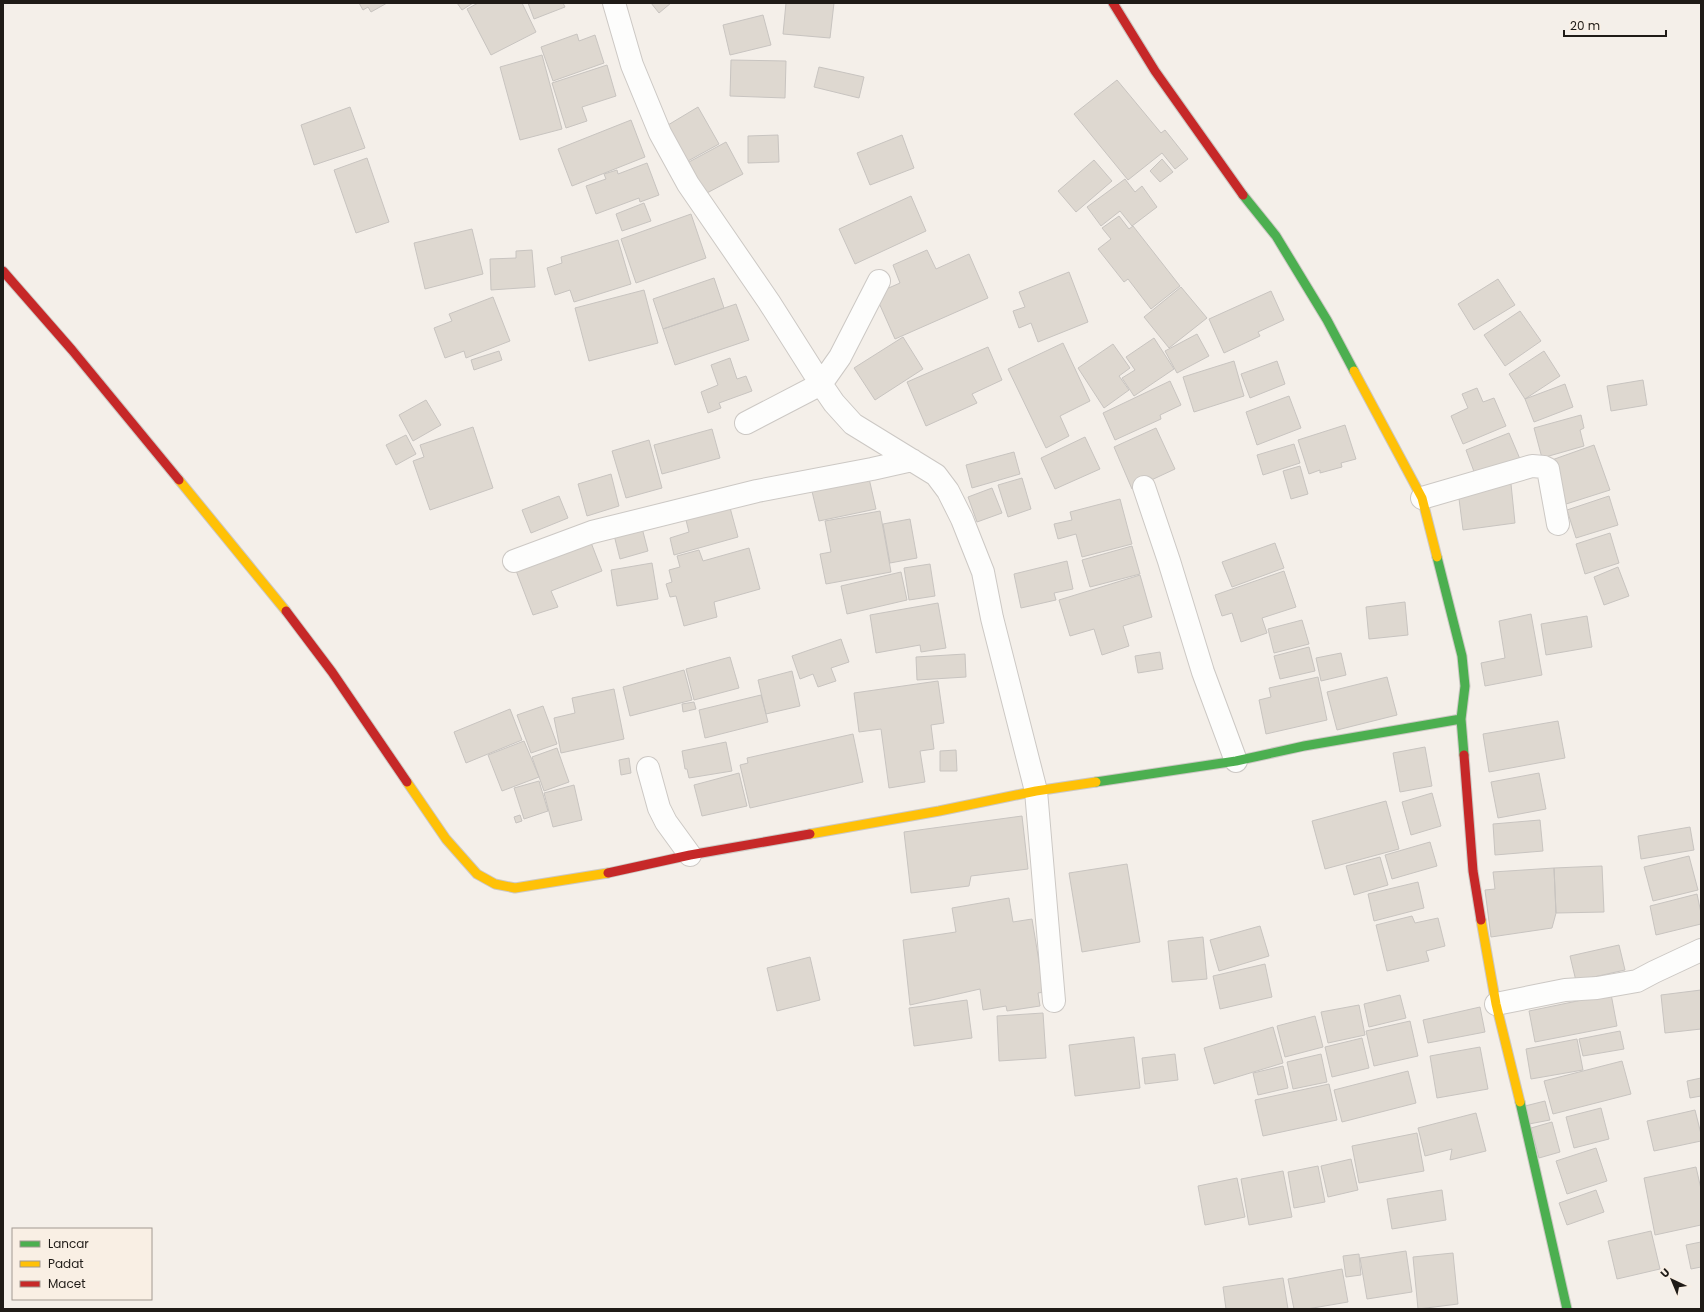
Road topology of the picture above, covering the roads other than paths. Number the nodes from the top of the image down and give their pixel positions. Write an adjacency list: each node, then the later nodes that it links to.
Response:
1 (614, 3): 5 (street)
2 (1113, 3): 9 (street)
3 (3, 271): 16 (street)
4 (879, 281): 5 (street)
5 (821, 384): 6 (street); 7 (street)
6 (746, 423)
7 (912, 460): 11 (street); 15 (street)
8 (1144, 487): 13 (street)
9 (1422, 498): 10 (street); 12 (street)
10 (1558, 524)
11 (514, 561)
12 (1461, 719): 13 (street); 19 (street)
13 (1236, 761): 15 (street)
14 (648, 768): 16 (street)
15 (1036, 791): 16 (street); 18 (street)
16 (690, 855)
17 (1701, 950): 19 (street)
18 (1054, 1001)
19 (1496, 1004): 20 (street)
20 (1567, 1309)

